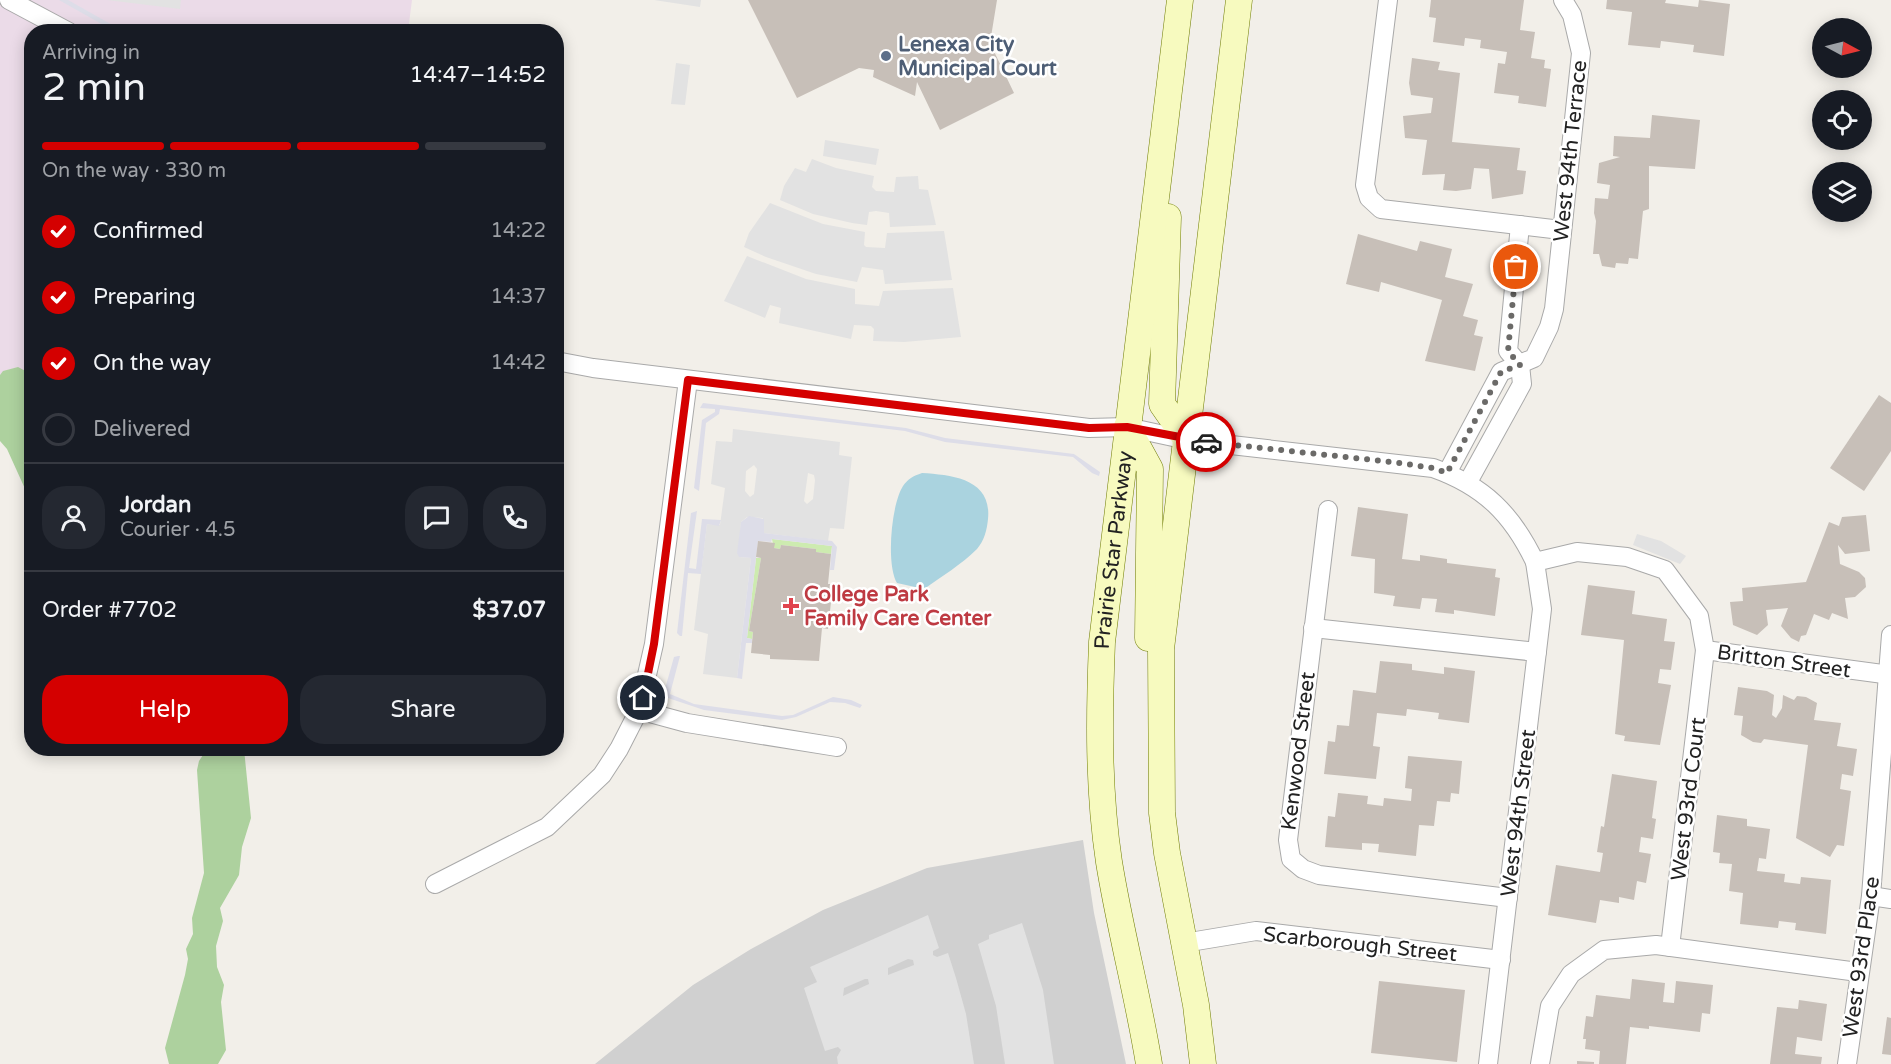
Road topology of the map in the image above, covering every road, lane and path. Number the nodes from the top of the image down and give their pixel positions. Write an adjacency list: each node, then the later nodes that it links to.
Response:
1 (9, 0): 6 (street)
2 (1180, 0): 7 (main road, Prairie Star Parkway)
3 (1239, 0): 14 (main road)
4 (1388, 0): 8 (street)
5 (1563, 0): 9 (street, West 94th Terrace)
6 (54, 24)
7 (1173, 51): 13 (main road, Prairie Star Parkway); 14 (main road)
8 (1520, 225): 9 (street); 11 (street, West 94th Terrace)
9 (1561, 230): 11 (street, West 94th Terrace)
10 (564, 363): 12 (street)
11 (1520, 365): 15 (street, West 94th Terrace); 16 (street, West 94th Terrace)
12 (688, 380): 13 (street); 24 (street)
13 (1127, 427): 14 (street); 26 (main road); 35 (main road, Prairie Star Parkway)
14 (1187, 440): 15 (street); 26 (main road)
15 (1447, 473): 16 (street)
16 (1468, 482): 18 (street)
17 (1328, 510): 19 (street, Kenwood Street)
18 (1535, 562): 21 (street, Britton Street); 22 (street, West 94th Street)
19 (1313, 628): 22 (street); 29 (street, Kenwood Street)
20 (1891, 636): 23 (street, West 93rd Place)
21 (1705, 650): 23 (street, Britton Street); 32 (street, West 93rd Court)
22 (1537, 652): 29 (street, West 94th Street)
23 (1890, 675): 28 (street, West 93rd Place)
24 (639, 710): 25 (street); 27 (street)
25 (837, 747)
26 (1160, 748): 31 (main road)
27 (435, 884)
28 (1871, 897): 30 (street); 34 (street, West 93rd Place)
29 (1508, 898): 33 (street, West 94th Street)
30 (1891, 899)
31 (1184, 943): 33 (street, Scarborough Street); 36 (main road)
32 (1670, 947): 34 (street); 38 (street)
33 (1501, 960): 37 (street, West 94th Street)
34 (1858, 972): 39 (street, West 93rd Place)
35 (1149, 1064)
36 (1203, 1064)
37 (1488, 1064)
38 (1540, 1064)
39 (1847, 1064)

